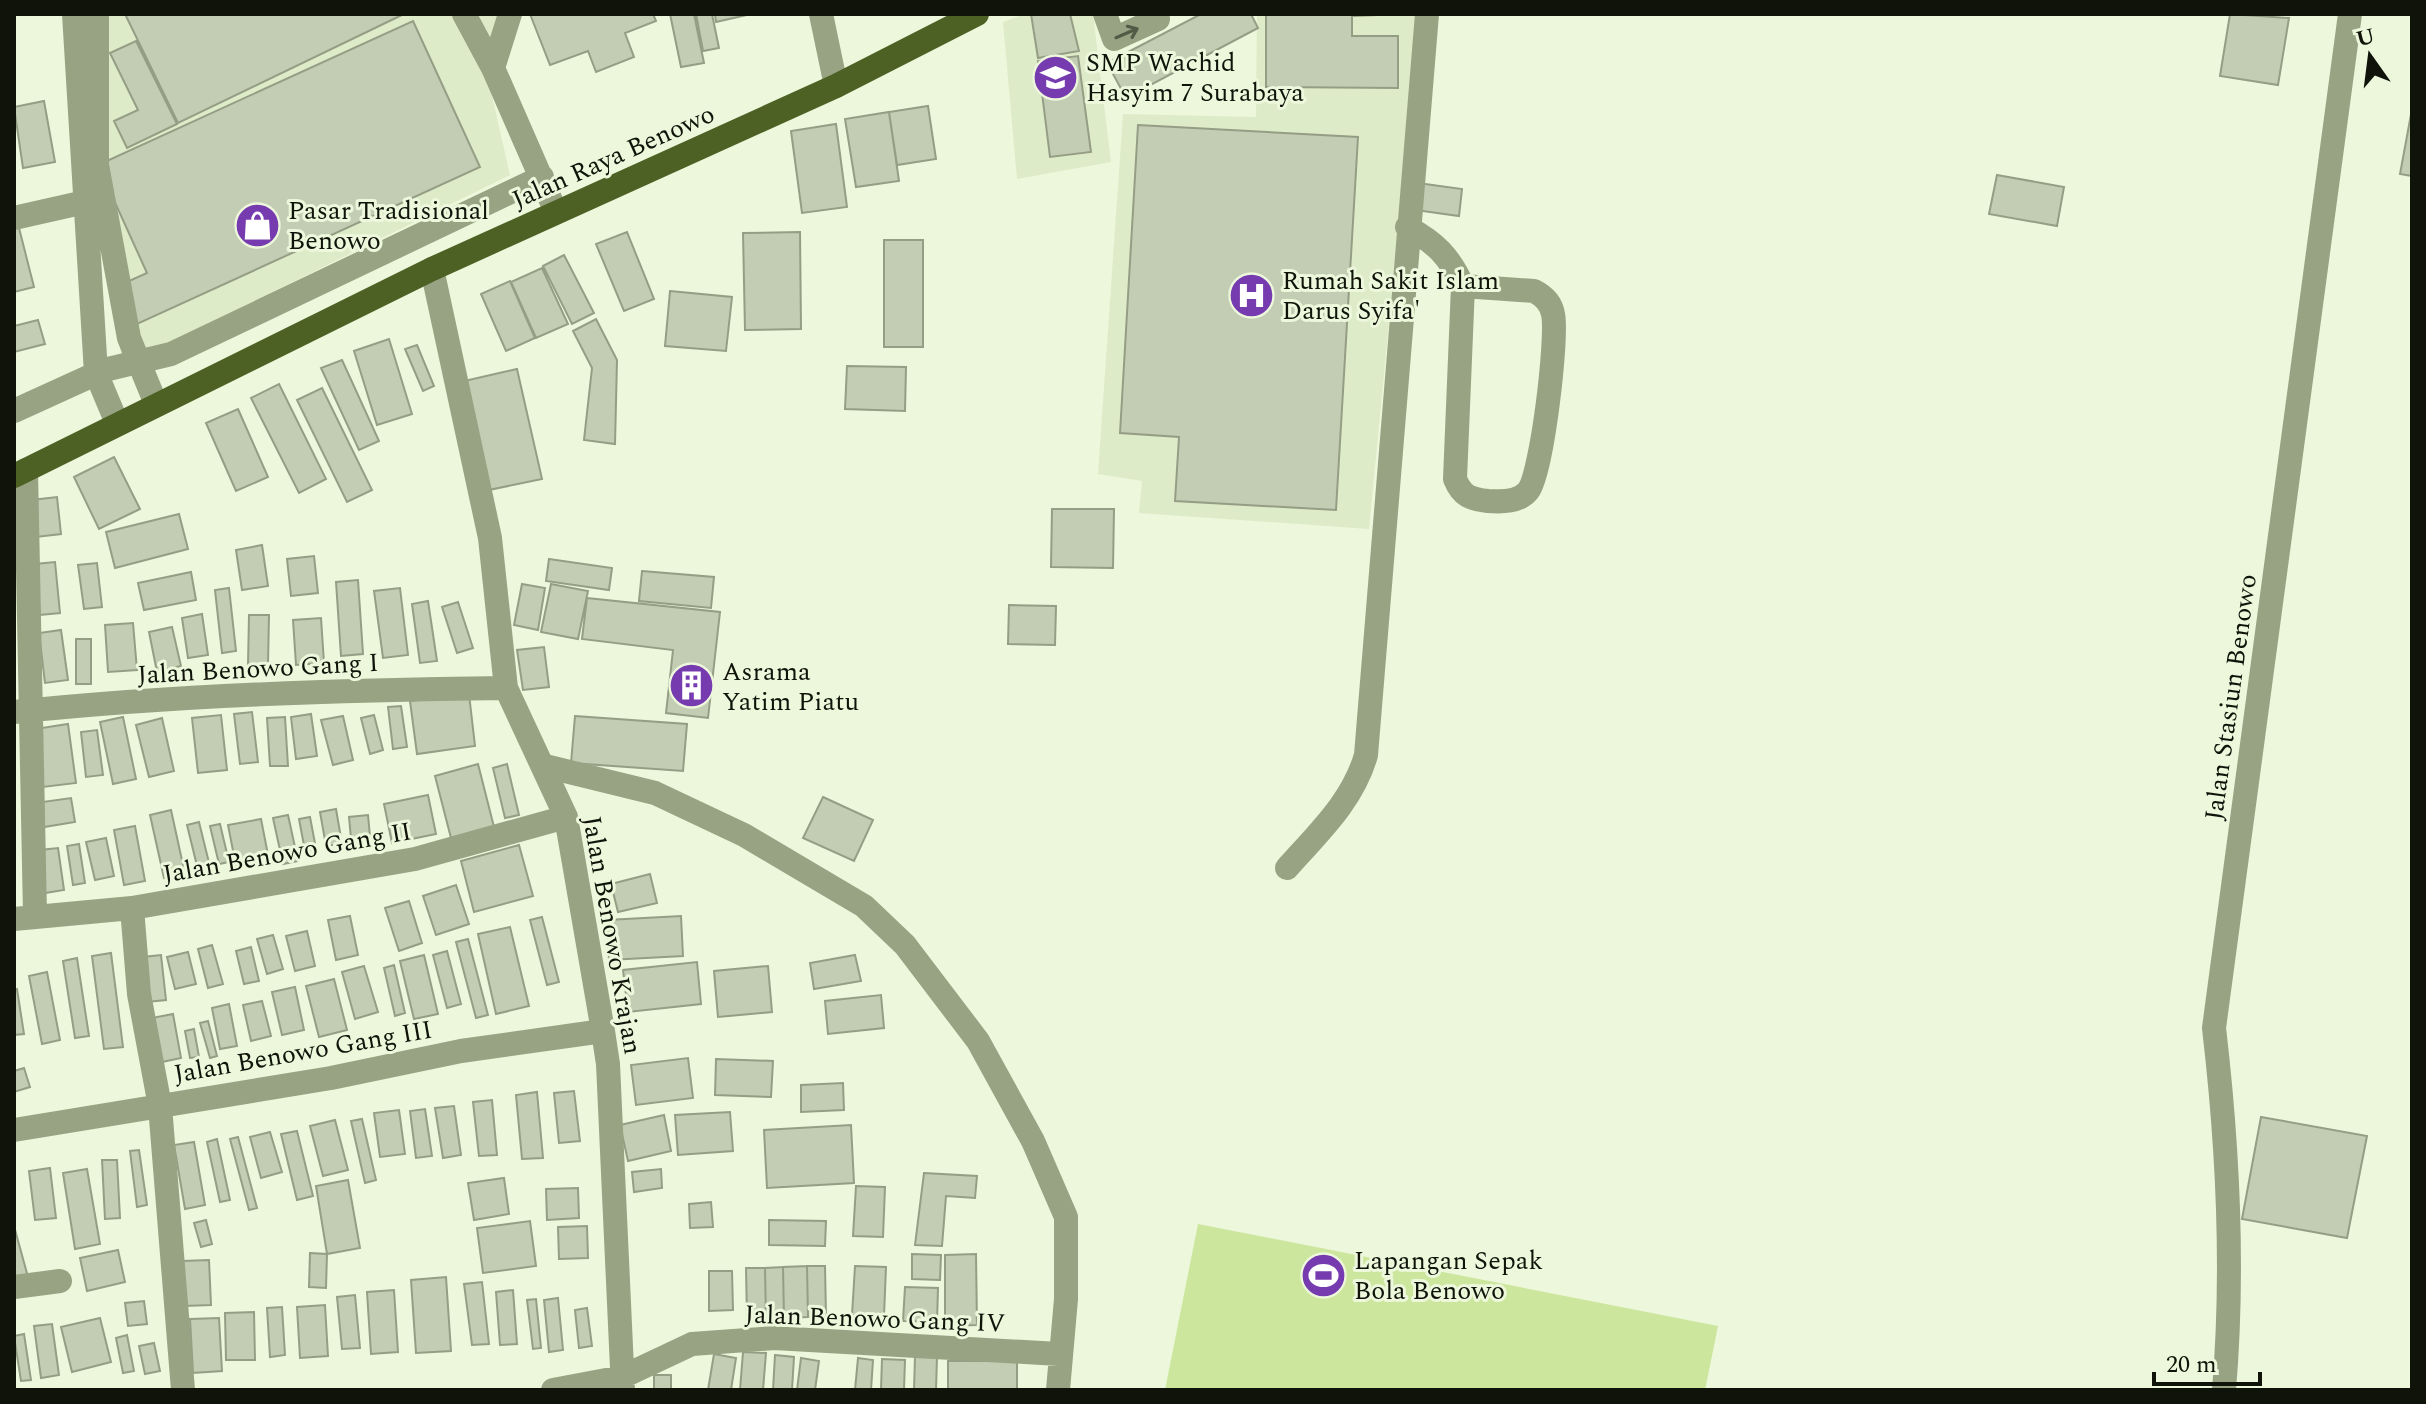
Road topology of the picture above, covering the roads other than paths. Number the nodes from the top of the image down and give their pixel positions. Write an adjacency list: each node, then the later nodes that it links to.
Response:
1 (74, 14): 14 (street)
2 (97, 14): 20 (street)
3 (464, 14): 11 (street)
4 (510, 14): 11 (street)
5 (821, 14): 12 (street)
6 (977, 14): 12 (main road, Jalan Raya Benowo)
7 (1105, 14): 8 (street, one-way to 8)
8 (1156, 14)
9 (1427, 14): 17 (street)
10 (2350, 14): 42 (street, Jalan Stasiun Benowo)
11 (493, 68): 13 (street)
12 (836, 86): 15 (main road, Jalan Raya Benowo)
13 (542, 177): 15 (street); 20 (street)
14 (85, 202): 16 (street); 20 (street)
15 (556, 212): 18 (main road, Jalan Raya Benowo)
16 (14, 218)
17 (1407, 227): 19 (street); 29 (street)
18 (432, 269): 21 (main road, Jalan Raya Benowo); 25 (street, Jalan Benowo Krajan)
19 (1463, 286): 19 (street)
20 (117, 368): 21 (street); 22 (street); 23 (street)
21 (156, 404): 23 (main road, Jalan Raya Benowo)
22 (14, 411)
23 (117, 423): 24 (main road, Jalan Raya Benowo)
24 (20, 473): 26 (street)
25 (506, 688): 26 (street, Jalan Benowo Gang I); 27 (street, Jalan Benowo Krajan)
26 (22, 712): 31 (street)
27 (545, 766): 28 (street, Jalan Benowo Krajan); 37 (street)
28 (566, 817): 30 (street, Jalan Benowo Gang II); 32 (street, Jalan Benowo Krajan)
29 (1287, 868)
30 (132, 908): 31 (street, Jalan Benowo Gang II); 33 (street)
31 (25, 917)
32 (603, 1031): 33 (street, Jalan Benowo Gang III); 38 (street, Jalan Benowo Krajan)
33 (160, 1106): 34 (street, Jalan Benowo Gang III); 39 (street)
34 (14, 1130)
35 (60, 1281): 36 (street)
36 (14, 1287)
37 (1059, 1354): 38 (street, Jalan Benowo Gang IV); 41 (street)
38 (622, 1384): 40 (street, Jalan Benowo Gang IV)
39 (183, 1390)
40 (553, 1390)
41 (1058, 1390)
42 (2224, 1390)

